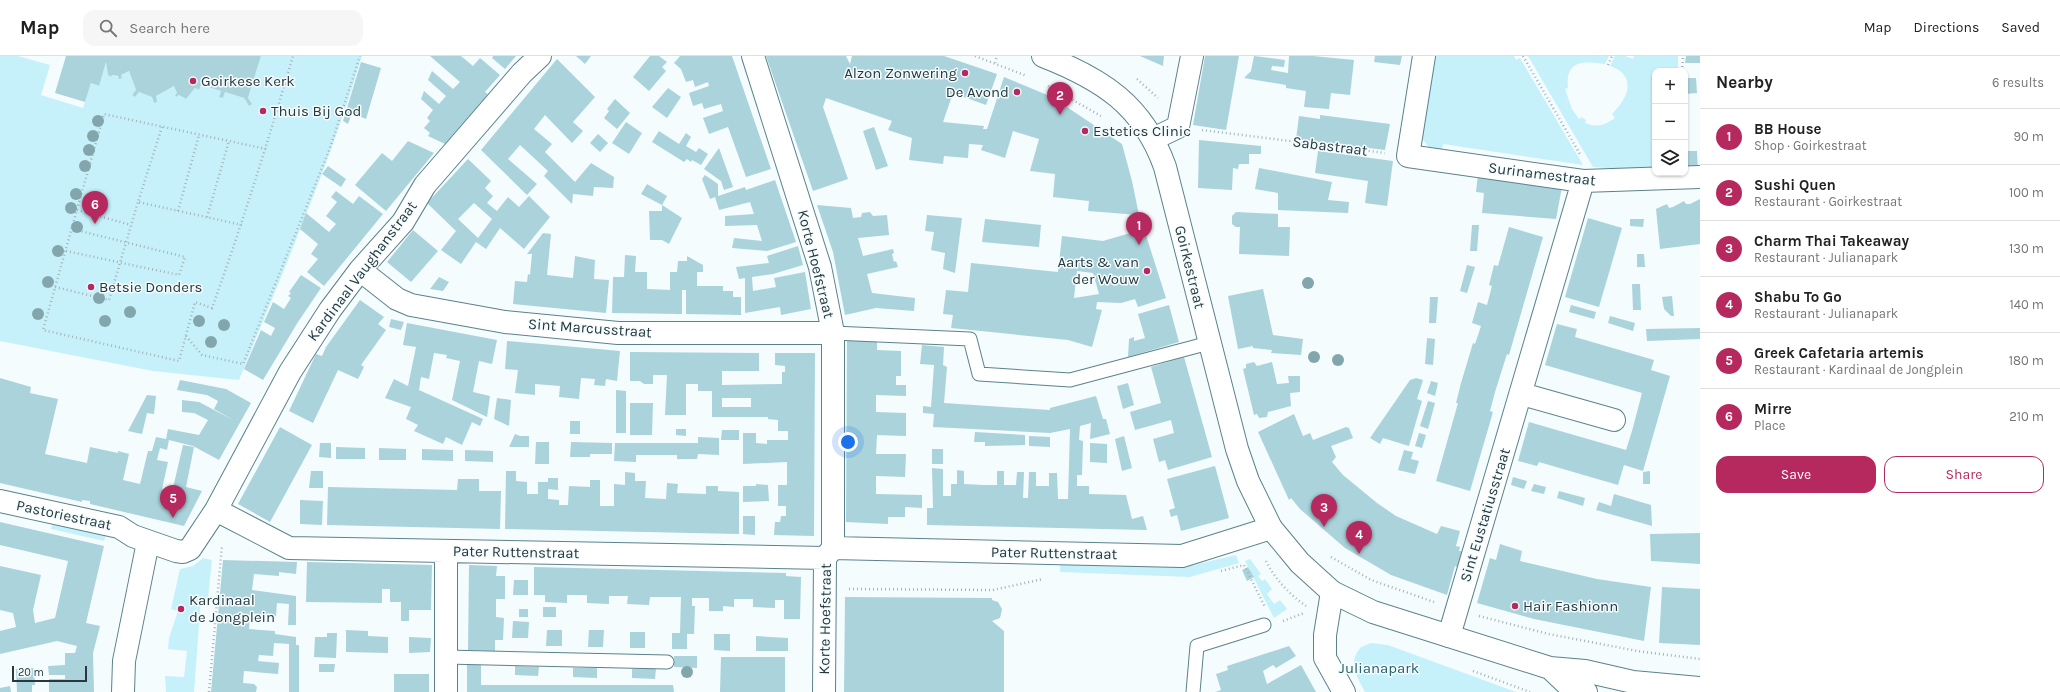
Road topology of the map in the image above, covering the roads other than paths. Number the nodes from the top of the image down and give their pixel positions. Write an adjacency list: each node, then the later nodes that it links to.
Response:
1 (540, 56): 9 (street, Kardinaal Vaughanstraat)
2 (753, 56): 10 (street, Korte Hoefstraat)
3 (1043, 56): 6 (street, Goirkestraat)
4 (1192, 56): 6 (street)
5 (1424, 56): 8 (street, Surinamestraat)
6 (1153, 139): 11 (street, Goirkestraat)
7 (1700, 177): 8 (street, Surinamestraat)
8 (1589, 181): 12 (street, Sint Eustatiusstraat)
9 (360, 270): 10 (street, Sint Marcusstraat); 15 (street, Kardinaal Vaughanstraat)
10 (833, 333): 11 (lane); 19 (street, Korte Hoefstraat)
11 (1209, 343): 16 (street, Goirkestraat)
12 (1522, 394): 13 (street); 22 (street, Sint Eustatiusstraat)
13 (1614, 420)
14 (0, 501): 17 (street, Pastoriestraat)
15 (216, 510): 17 (street, Kardinaal Vaughanstraat); 18 (street, Pater Ruttenstraat)
16 (1271, 528): 19 (street, Pater Ruttenstraat); 20 (street)
17 (148, 542): 27 (street)
18 (446, 551): 19 (street, Pater Ruttenstraat); 23 (street)
19 (829, 553): 29 (street, Korte Hoefstraat)
20 (1332, 592): 22 (street); 31 (street)
21 (1264, 625): 30 (lane)
22 (1449, 636): 25 (street)
23 (446, 657): 24 (lane); 28 (street)
24 (666, 662)
25 (1550, 668): 26 (street); 32 (street)
26 (1700, 688)
27 (123, 692)
28 (446, 692)
29 (824, 692)
30 (1193, 692)
31 (1344, 692)
32 (1586, 692)

